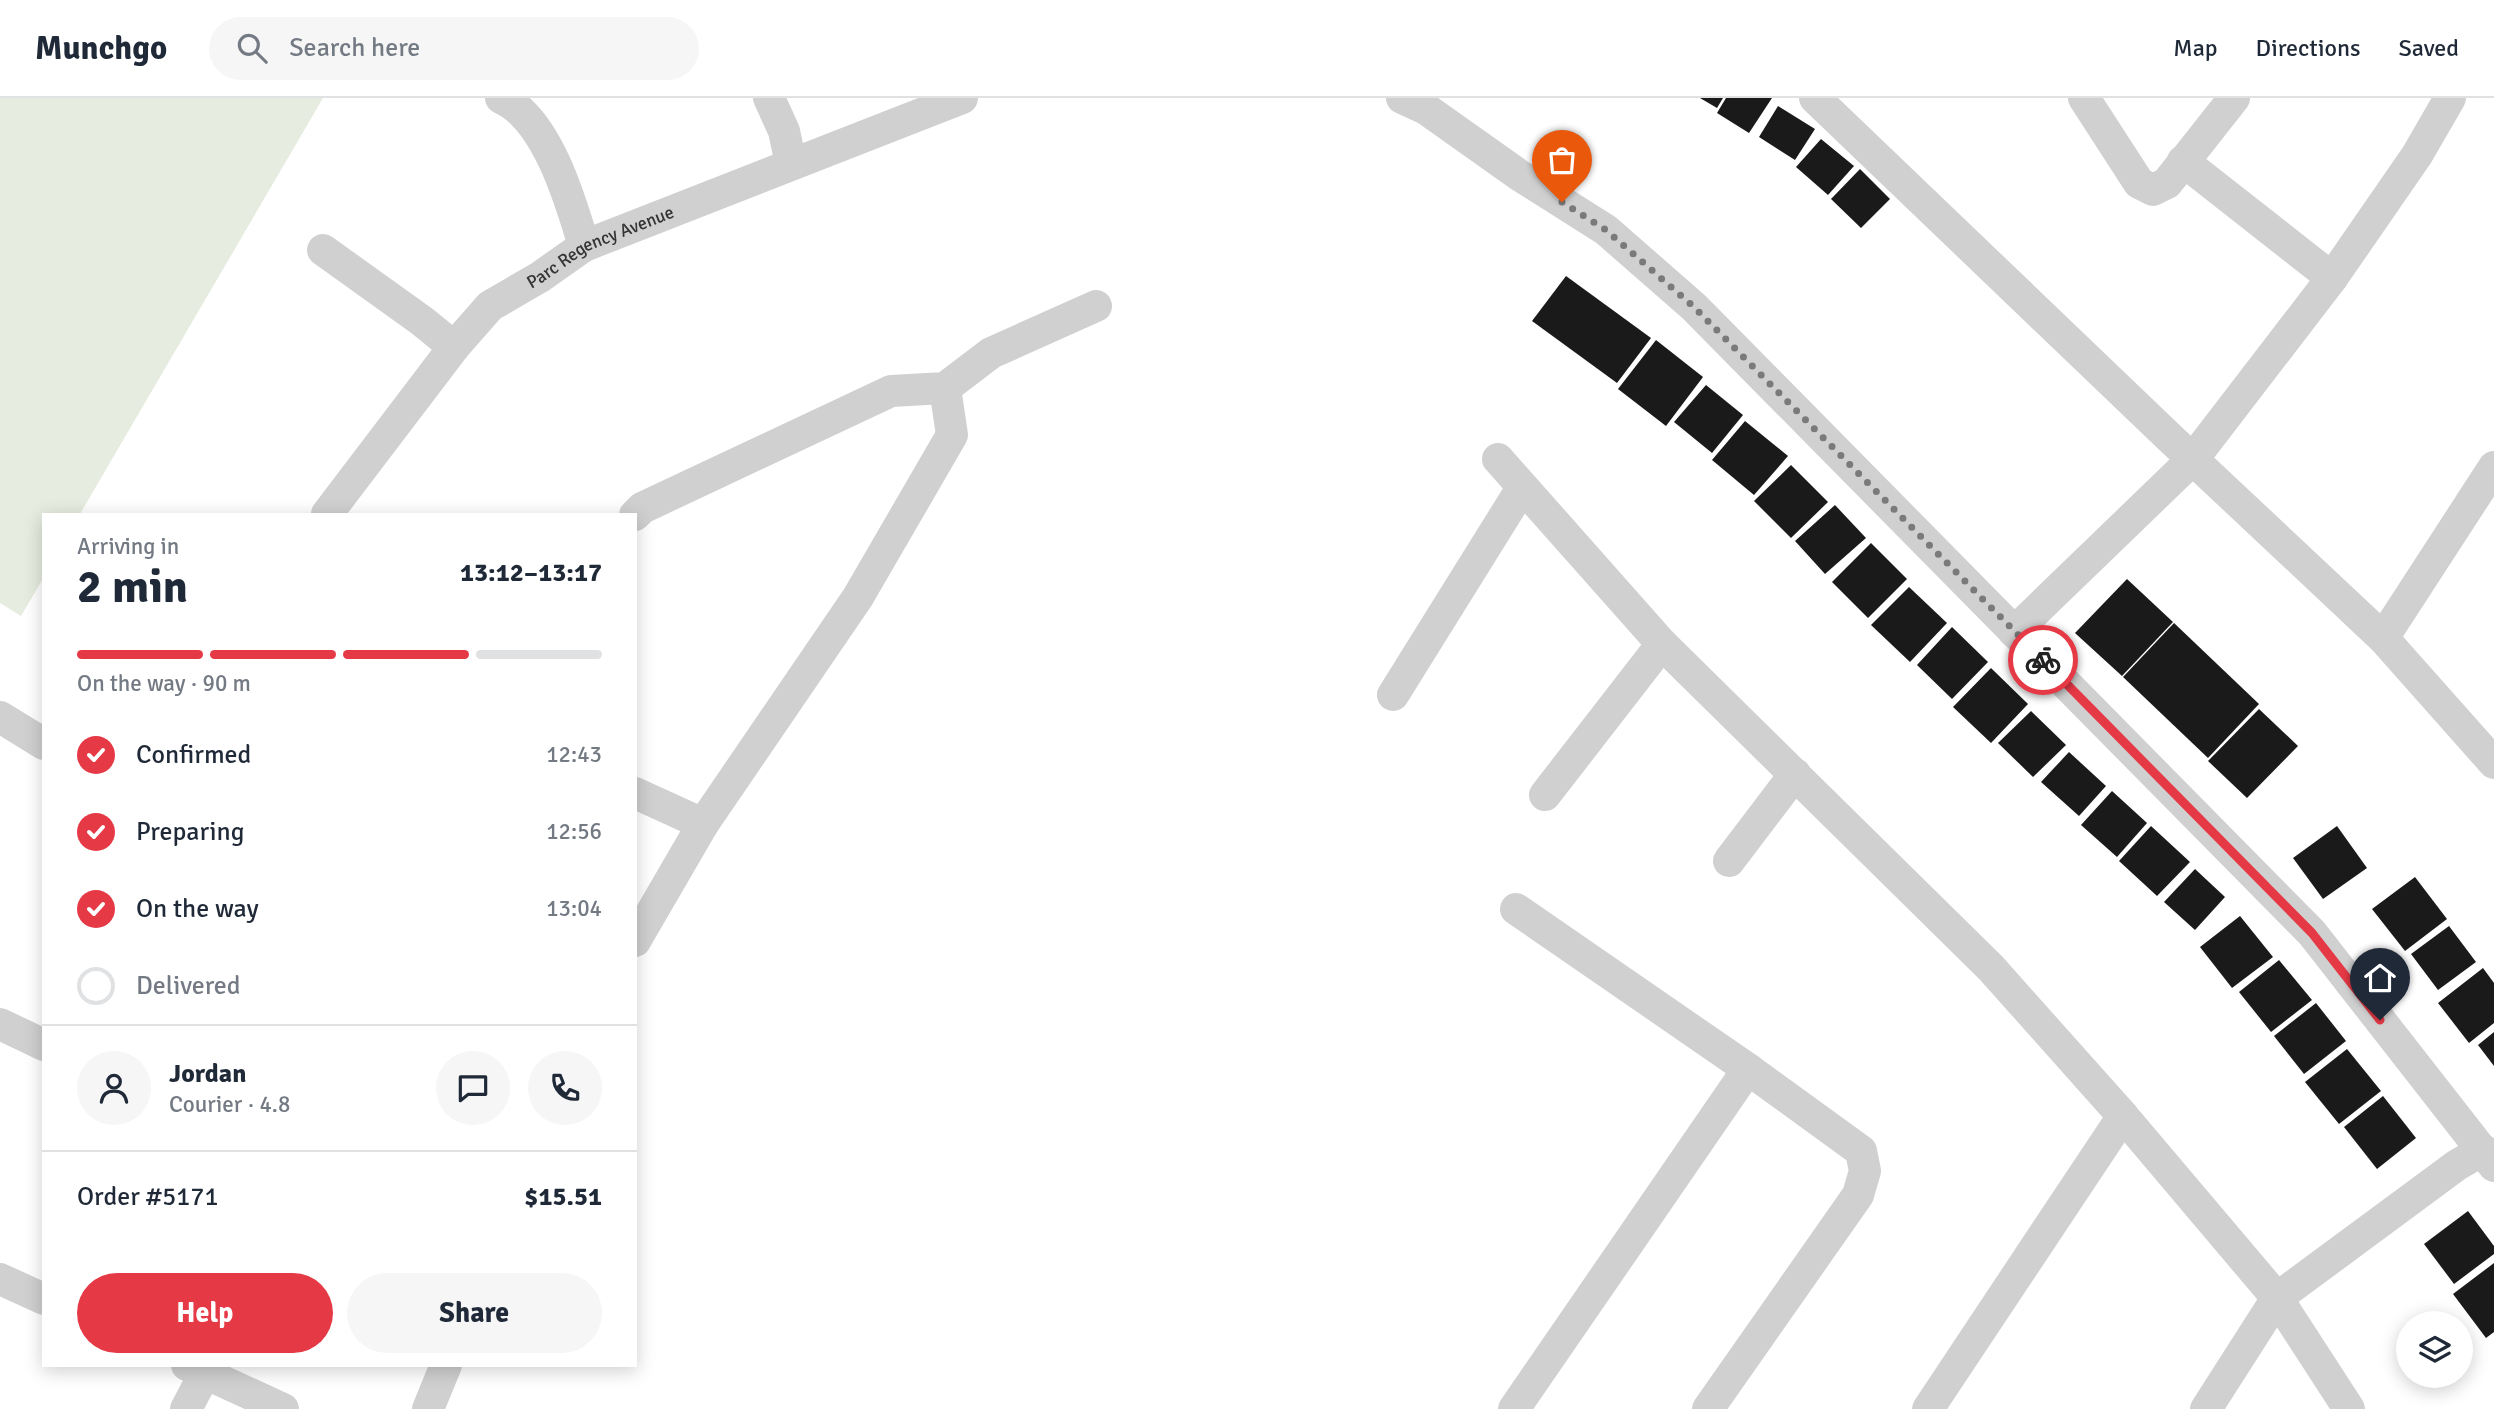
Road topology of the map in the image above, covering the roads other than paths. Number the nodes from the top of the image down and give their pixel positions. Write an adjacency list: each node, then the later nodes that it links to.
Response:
1 (501, 98): 11 (street)
2 (769, 98): 10 (street)
3 (962, 98): 10 (street, Parc Regency Avenue)
4 (1402, 98): 23 (street)
5 (1815, 98): 18 (street)
6 (2084, 98): 9 (street)
7 (2234, 98): 9 (street)
8 (2450, 98): 13 (street)
9 (2183, 161): 13 (street)
10 (791, 164): 11 (street, Parc Regency Avenue)
11 (584, 246): 15 (street, Parc Regency Avenue)
12 (323, 250): 15 (street)
13 (2332, 278): 18 (street)
14 (1096, 306): 16 (street)
15 (454, 347): 21 (street, Parc Regency Avenue)
16 (946, 388): 22 (street); 33 (street)
17 (1498, 459): 20 (street)
18 (2193, 459): 23 (street); 24 (street)
19 (2494, 467): 24 (street)
20 (1522, 488): 25 (street); 26 (street)
21 (328, 513)
22 (637, 513)
23 (2014, 632): 41 (street)
24 (2383, 638): 29 (street)
25 (1662, 644): 30 (street); 32 (street)
26 (1393, 695)
27 (0, 717): 28 (street)
28 (42, 743)
29 (2494, 763)
30 (1795, 774): 34 (street); 40 (street)
31 (637, 794): 33 (street)
32 (1545, 795)
33 (703, 824): 36 (street)
34 (1729, 861)
35 (1516, 909): 39 (street)
36 (637, 938)
37 (0, 1024): 38 (street)
38 (42, 1044)
39 (1748, 1069): 50 (street); 51 (street)
40 (2123, 1116): 44 (street); 52 (street)
41 (2488, 1158): 44 (street)
42 (0, 1279): 43 (street)
43 (42, 1298)
44 (2277, 1298): 53 (street); 54 (street)
45 (445, 1367): 49 (street)
46 (196, 1369): 47 (street); 48 (street)
47 (186, 1409)
48 (283, 1409)
49 (428, 1409)
50 (1514, 1409)
51 (1708, 1409)
52 (1928, 1409)
53 (2206, 1409)
54 (2349, 1409)

